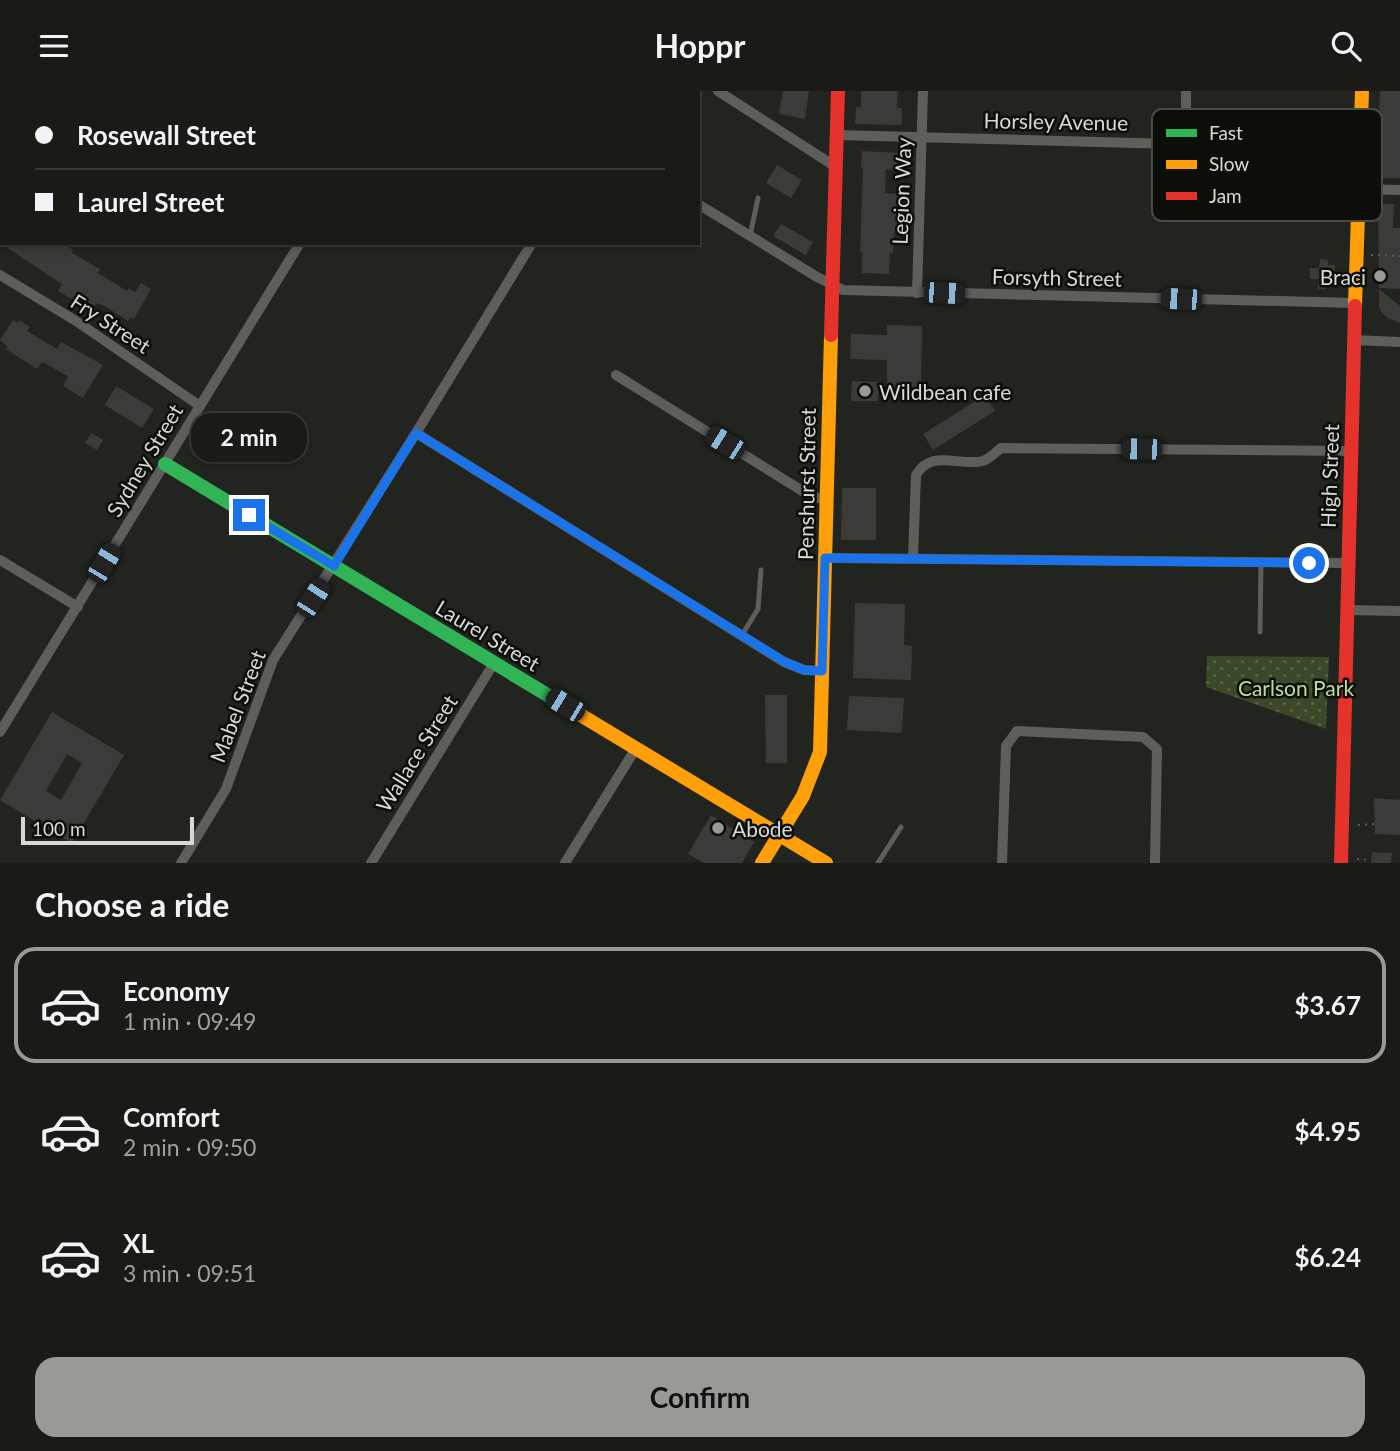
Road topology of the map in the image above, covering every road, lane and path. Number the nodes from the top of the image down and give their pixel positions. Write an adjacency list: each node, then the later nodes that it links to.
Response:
1 (718, 91): 11 (street)
2 (838, 91): 8 (street, Penshurst Street)
3 (923, 91): 9 (street, Legion Way)
4 (1186, 91): 6 (street)
5 (1362, 91): 7 (street, High Street)
6 (1186, 109)
7 (1361, 109)
8 (836, 135): 9 (street, Horsley Avenue); 11 (street, Penshurst Street)
9 (922, 137): 10 (street, Horsley Avenue); 24 (street, Legion Way)
10 (1152, 143)
11 (836, 167): 23 (street, Penshurst Street)
12 (1382, 190): 13 (street)
13 (1400, 190)
14 (758, 198): 17 (lane)
15 (700, 205): 17 (street, Forsyth Street)
16 (1358, 221): 25 (street, High Street)
17 (750, 236): 23 (street, Forsyth Street)
18 (299, 245): 29 (street, Sydney Street)
19 (531, 245): 30 (street, Mabel Street)
20 (1371, 255): 21 (path)
21 (1400, 256)
22 (0, 275): 29 (street, Fry Street)
23 (832, 284): 24 (street, Forsyth Street); 33 (street, Penshurst Street)
24 (918, 293): 25 (street, Forsyth Street)
25 (1355, 303): 26 (street, High Street)
26 (1354, 340): 27 (street); 31 (street, High Street)
27 (1400, 342)
28 (616, 375): 33 (street)
29 (200, 406): 32 (street, Sydney Street)
30 (416, 433): 39 (street, Mabel Street); 45 (street)
31 (1351, 451): 35 (street); 38 (street, High Street)
32 (164, 464): 39 (street, Laurel Street); 41 (street, Sydney Street)
33 (826, 499): 34 (street, Penshurst Street)
34 (825, 558): 35 (street); 47 (street, Penshurst Street)
35 (913, 558): 37 (street)
36 (0, 560): 41 (street)
37 (1261, 563): 38 (street); 44 (lane)
38 (1348, 563): 42 (street, High Street)
39 (334, 566): 46 (street, Laurel Street); 56 (street, Mabel Street)
40 (761, 570): 45 (lane)
41 (78, 607): 48 (street, Sydney Street)
42 (1346, 610): 43 (street); 64 (street, High Street)
43 (1400, 611)
44 (1260, 632)
45 (742, 635): 47 (street)
46 (495, 663): 49 (street, Laurel Street); 57 (street, Wallace Street)
47 (822, 671): 53 (street, Penshurst Street)
48 (0, 732)
49 (636, 748): 53 (street, Laurel Street); 58 (street)
50 (1374, 824): 51 (path)
51 (1358, 825)
52 (901, 827): 61 (lane)
53 (780, 835): 59 (street, Penshurst Street); 60 (street, Laurel Street)
54 (1357, 859): 55 (path)
55 (1371, 860)
56 (181, 863)
57 (370, 863)
58 (565, 863)
59 (762, 863)
60 (826, 863)
61 (878, 863)
62 (1002, 863): 63 (street)
63 (1154, 863)
64 (1341, 863)

